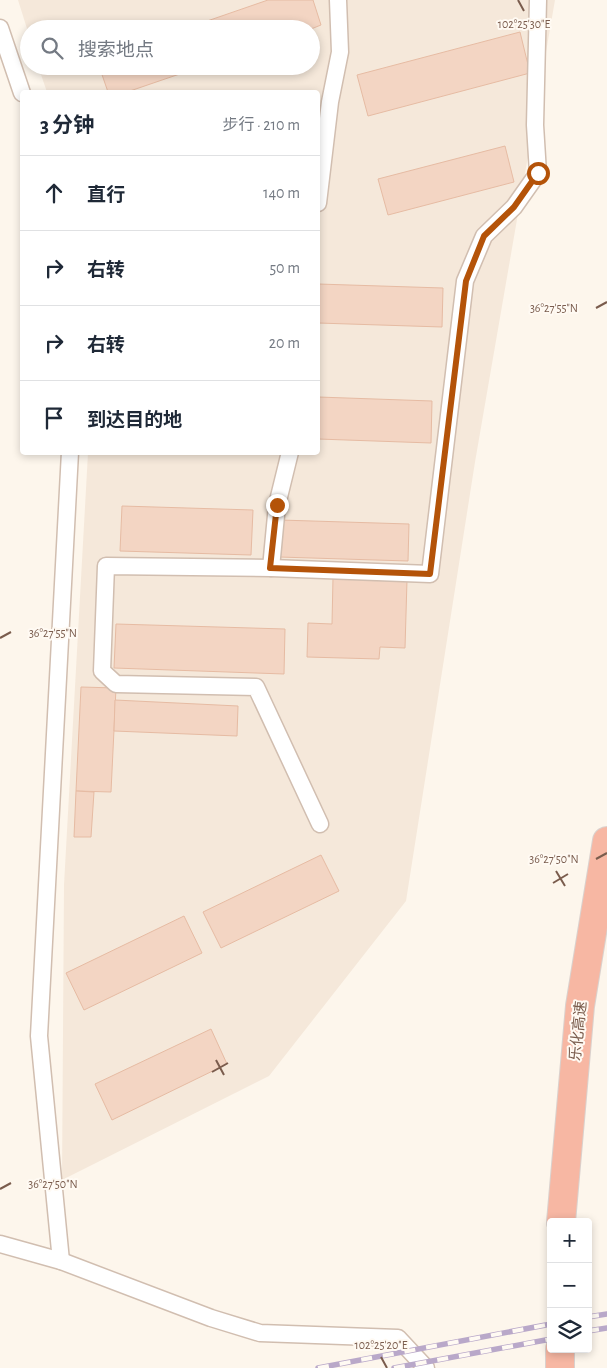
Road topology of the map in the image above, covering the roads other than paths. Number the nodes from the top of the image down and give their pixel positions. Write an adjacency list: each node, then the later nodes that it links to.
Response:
1 (338, 0): 5 (street)
2 (538, 0): 8 (street)
3 (0, 28): 4 (street)
4 (21, 90)
5 (320, 185)
6 (70, 455): 13 (street)
7 (289, 455): 8 (street)
8 (270, 568): 9 (street)
9 (320, 824)
10 (607, 841): 11 (highway, 乐化高速)
11 (561, 1218)
12 (0, 1244): 13 (street)
13 (60, 1261): 15 (street)
14 (560, 1353): 16 (highway)
15 (426, 1368)
16 (560, 1368)

